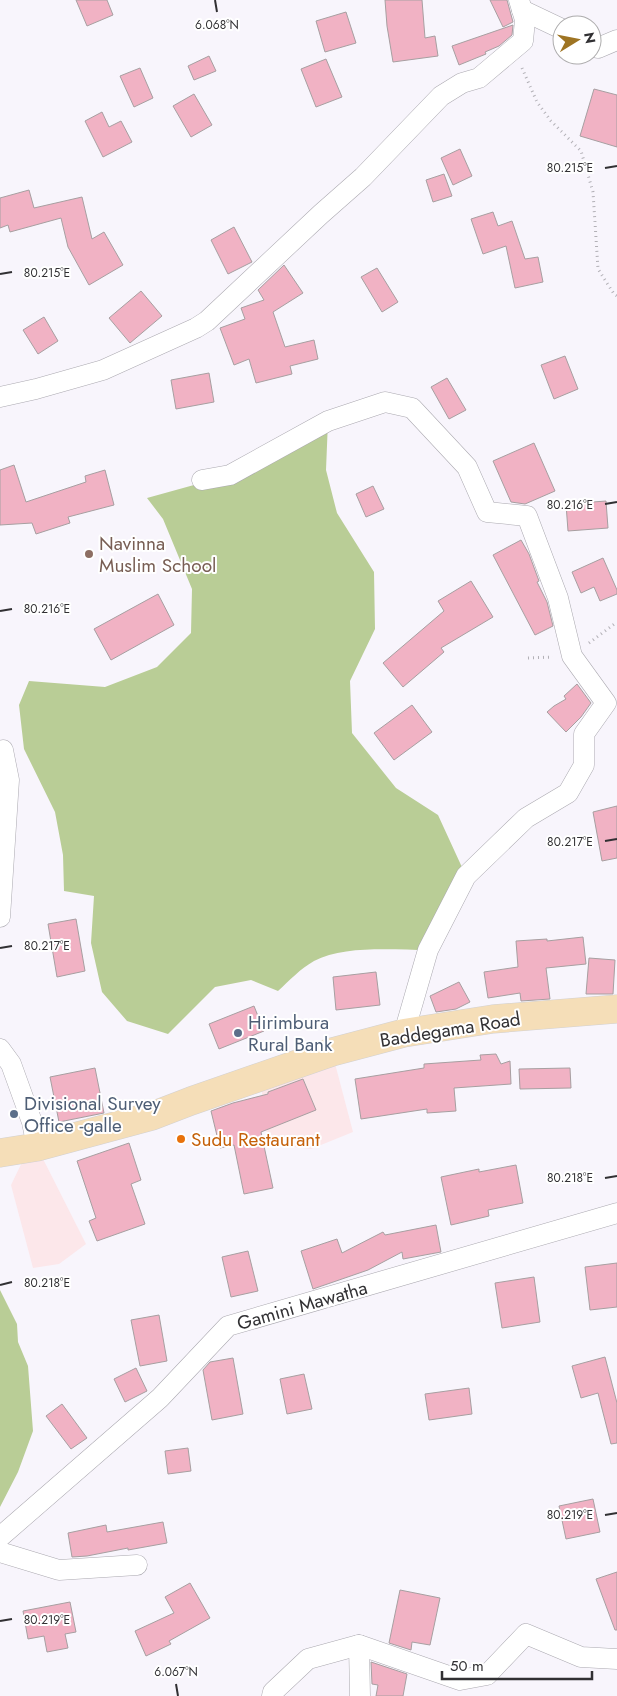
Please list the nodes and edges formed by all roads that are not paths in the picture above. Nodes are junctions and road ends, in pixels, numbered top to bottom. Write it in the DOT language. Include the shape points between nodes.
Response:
graph roads {
  1 [pos="520,5"];
  2 [pos="552,23"];
  3 [pos="617,40"];
  4 [pos="602,46"];
  5 [pos="0,397"];
  6 [pos="202,480"];
  7 [pos="0,750"];
  8 [pos="0,917"];
  9 [pos="617,1009"];
  10 [pos="404,1033"];
  11 [pos="0,1049"];
  12 [pos="37,1147"];
  13 [pos="0,1153"];
  14 [pos="617,1212"];
  15 [pos="0,1536"];
  16 [pos="0,1552"];
  17 [pos="137,1565"];
  18 [pos="359,1645"];
  19 [pos="615,1657"];
  20 [pos="272,1696"];
  21 [pos="360,1696"];
  1 -- 2 [label="street"];
  1 -- 5 [label="street" via="525,20 523,41 479,78 462,83 441,96 363,177 207,321 103,370"];
  3 -- 4 [label="street"];
  6 -- 10 [label="street" via="230,475 328,421 385,402 412,408 467,467 487,512 527,516 558,598 572,656 606,703 584,734 584,765 568,792 526,818 466,876 428,950"];
  7 -- 8 [label="street" via="3,750 9,780"];
  9 -- 10 [label="main road, Baddegama Road" via="493,1019"];
  10 -- 12 [label="main road, Baddegama Road" via="332,1052 152,1116"];
  11 -- 12 [label="street" via="11,1064 32,1122"];
  12 -- 13 [label="main road, Baddegama Road"];
  14 -- 15 [label="street, Gamini Mawatha" via="228,1326 160,1398"];
  16 -- 17 [label="street" via="59,1570"];
  18 -- 19 [label="street" via="460,1680 488,1675 526,1634 581,1657"];
  18 -- 20 [label="street" via="308,1659"];
  18 -- 21 [label="street"];
}
